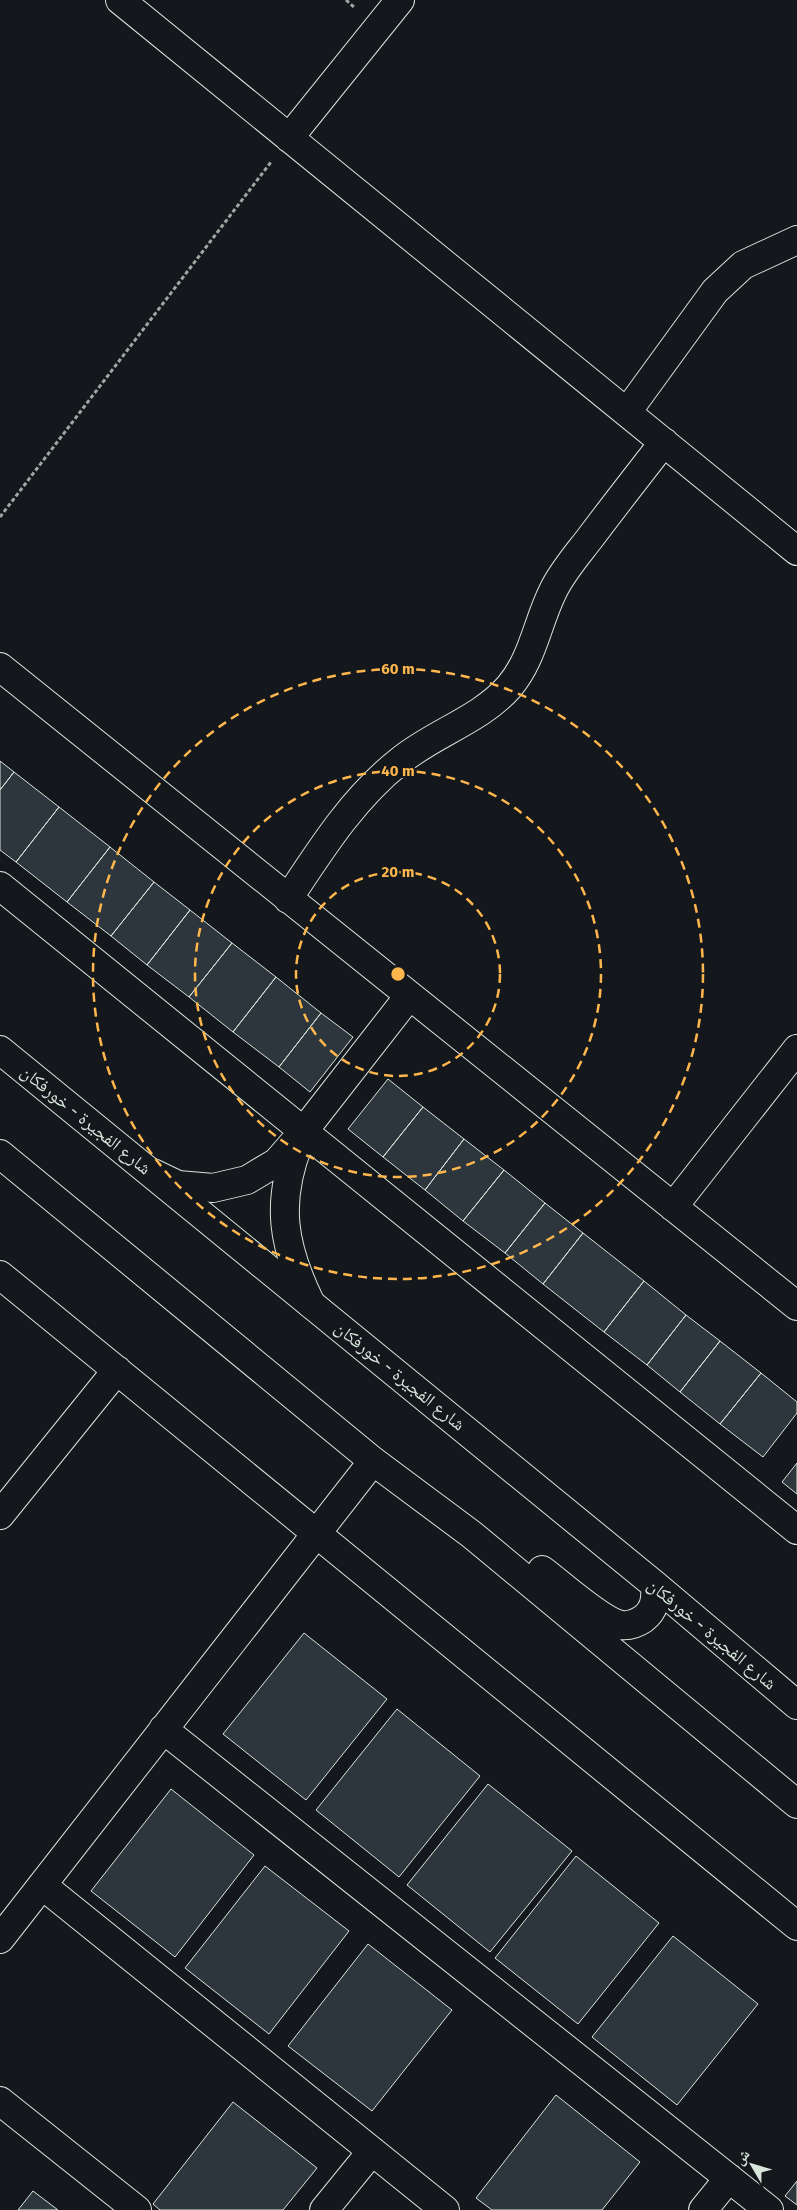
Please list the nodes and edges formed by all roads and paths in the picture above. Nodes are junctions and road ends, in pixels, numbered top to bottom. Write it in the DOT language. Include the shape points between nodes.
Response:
graph roads {
  1 [pos="120,0"];
  2 [pos="400,0"];
  3 [pos="289,138"];
  4 [pos="797,240"];
  5 [pos="626,412"];
  6 [pos="664,442"];
  7 [pos="0,517"];
  8 [pos="797,551"];
  9 [pos="0,668"];
  10 [pos="0,886"];
  11 [pos="288,898"];
  12 [pos="410,996"];
  13 [pos="797,1049"];
  14 [pos="0,1050"];
  15 [pos="303,1132"];
  16 [pos="0,1154"];
  17 [pos="146,1170"];
  18 [pos="673,1207"];
  19 [pos="0,1275"];
  20 [pos="311,1304"];
  21 [pos="797,1306"];
  22 [pos="116,1370"];
  23 [pos="373,1461"];
  24 [pos="0,1515"];
  25 [pos="797,1530"];
  26 [pos="317,1533"];
  27 [pos="471,1534"];
  28 [pos="655,1585"];
  29 [pos="797,1705"];
  30 [pos="164,1729"];
  31 [pos="797,1804"];
  32 [pos="42,1884"];
  33 [pos="797,1926"];
  34 [pos="0,1938"];
  35 [pos="0,2101"];
  36 [pos="372,2151"];
  37 [pos="729,2178"];
  38 [pos="137,2210"];
  39 [pos="324,2210"];
  40 [pos="445,2210"];
  41 [pos="703,2210"];
  42 [pos="768,2210"];
  1 -- 3 [label="main road"];
  2 -- 3 [label="main road"];
  3 -- 5 [label="main road"];
  3 -- 7 [label="path"];
  4 -- 5 [label="main road" via="743,265 715,291"];
  5 -- 6 [label="main road"];
  6 -- 8 [label="main road"];
  6 -- 11 [label="main road" via="553,590 529,656 516,678 495,702 400,760 366,791"];
  9 -- 11 [label="main road"];
  10 -- 15 [label="main road"];
  11 -- 12 [label="main road"];
  12 -- 15 [label="main road"];
  12 -- 18 [label="main road"];
  13 -- 18 [label="main road"];
  14 -- 17 [label="main road, شارع الفجيرة - خورفكان"];
  15 -- 17 [label="main road" via="277,1162 247,1180 212,1188 178,1184"];
  15 -- 20 [label="main road" via="289,1168 284,1203 289,1247 296,1273"];
  15 -- 25 [label="main road"];
  16 -- 23 [label="main road"];
  17 -- 20 [label="main road, شارع الفجيرة - خورفكان"];
  18 -- 21 [label="main road"];
  19 -- 22 [label="main road"];
  20 -- 28 [label="main road, شارع الفجيرة - خورفكان"];
  22 -- 24 [label="main road"];
  22 -- 26 [label="main road"];
  23 -- 26 [label="main road"];
  23 -- 27 [label="main road"];
  26 -- 30 [label="main road"];
  26 -- 33 [label="main road"];
  27 -- 28 [label="main road" via="508,1546 608,1621 623,1626 637,1623 649,1614 656,1600"];
  27 -- 31 [label="main road"];
  28 -- 29 [label="main road, شارع الفجيرة - خورفكان"];
  30 -- 32 [label="main road"];
  30 -- 37 [label="main road"];
  32 -- 34 [label="main road"];
  32 -- 36 [label="main road"];
  35 -- 38 [label="main road"];
  36 -- 39 [label="main road"];
  36 -- 40 [label="main road"];
  37 -- 41 [label="main road"];
  37 -- 42 [label="main road"];
}
